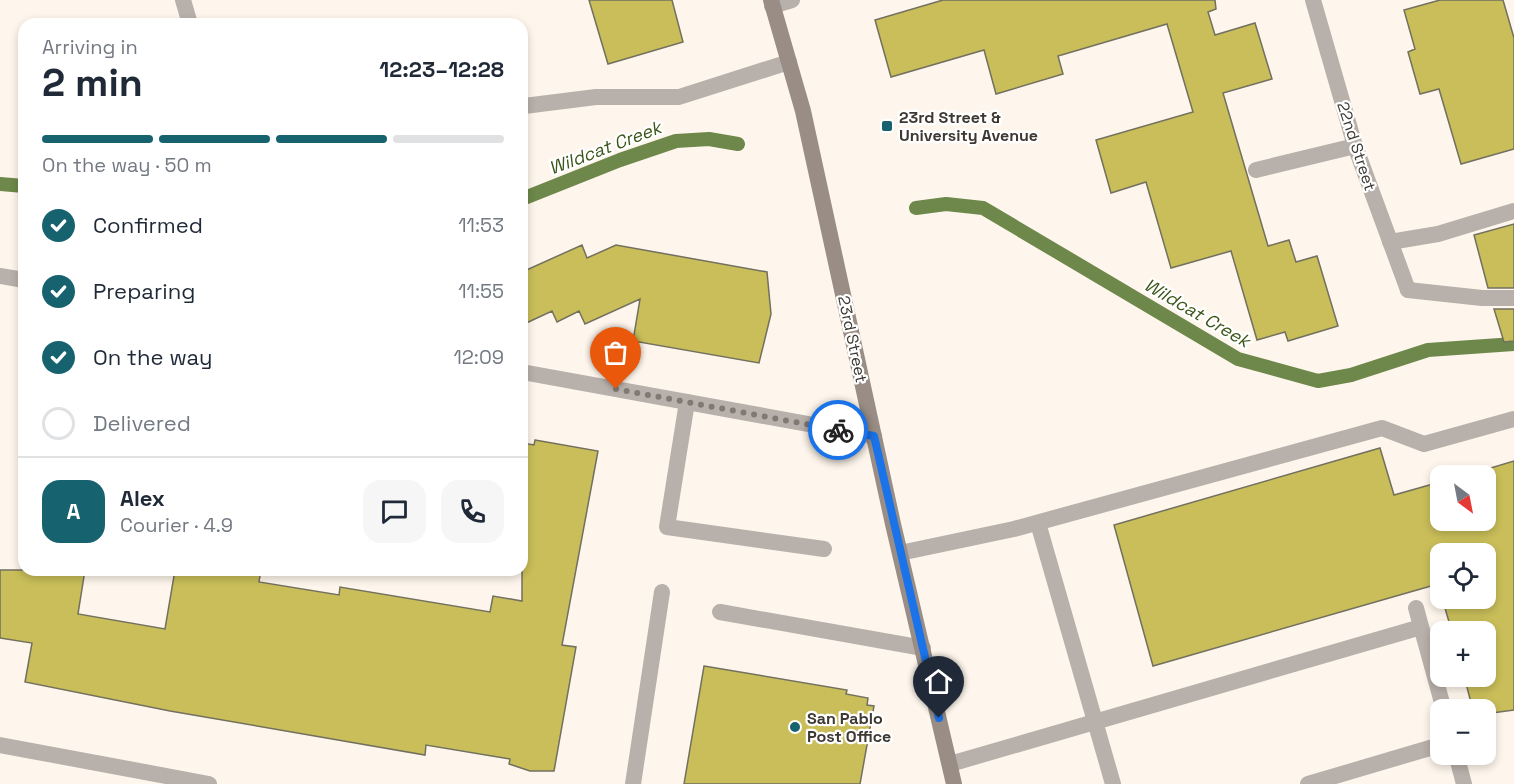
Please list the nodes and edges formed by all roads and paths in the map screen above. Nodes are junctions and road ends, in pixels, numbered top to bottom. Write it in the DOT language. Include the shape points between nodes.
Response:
graph roads {
  1 [pos="183,0"];
  2 [pos="792,0"];
  3 [pos="1313,0"];
  4 [pos="772,3"];
  5 [pos="188,18"];
  6 [pos="789,62"];
  7 [pos="528,106"];
  8 [pos="1355,146"];
  9 [pos="1256,170"];
  10 [pos="1514,211"];
  11 [pos="1390,242"];
  12 [pos="0,276"];
  13 [pos="18,279"];
  14 [pos="1514,298"];
  15 [pos="528,373"];
  16 [pos="687,402"];
  17 [pos="1514,419"];
  18 [pos="874,436"];
  19 [pos="1038,523"];
  20 [pos="824,549"];
  21 [pos="900,553"];
  22 [pos="662,592"];
  23 [pos="1416,608"];
  24 [pos="720,612"];
  25 [pos="1421,627"];
  26 [pos="923,648"];
  27 [pos="1441,699"];
  28 [pos="1094,721"];
  29 [pos="0,745"];
  30 [pos="1430,747"];
  31 [pos="950,764"];
  32 [pos="1459,765"];
  33 [pos="209,784"];
  34 [pos="633,784"];
  35 [pos="954,784"];
  36 [pos="1113,784"];
  37 [pos="1308,784"];
  38 [pos="1464,784"];
  1 -- 5 [label="street"];
  2 -- 4 [label="street"];
  3 -- 8 [label="street, 22nd Street"];
  4 -- 6 [label="main road, 23rd Street"];
  6 -- 7 [label="street" via="679,97 596,97"];
  6 -- 18 [label="main road, 23rd Street"];
  8 -- 9 [label="street"];
  8 -- 11 [label="street, 22nd Street"];
  10 -- 11 [label="street" via="1438,234"];
  11 -- 14 [label="street, 22nd Street" via="1408,290"];
  12 -- 13 [label="street"];
  15 -- 16 [label="street"];
  16 -- 18 [label="street"];
  16 -- 20 [label="street" via="668,527"];
  17 -- 19 [label="street" via="1424,444 1382,428"];
  18 -- 21 [label="main road, 23rd Street"];
  19 -- 21 [label="street"];
  19 -- 28 [label="street"];
  21 -- 26 [label="main road, 23rd Street"];
  22 -- 34 [label="street"];
  23 -- 25 [label="street"];
  24 -- 26 [label="street"];
  25 -- 27 [label="street"];
  25 -- 28 [label="street"];
  26 -- 31 [label="main road, 23rd Street"];
  28 -- 31 [label="street"];
  28 -- 36 [label="street"];
  29 -- 33 [label="street"];
  30 -- 37 [label="street"];
  31 -- 35 [label="main road, 23rd Street"];
  32 -- 38 [label="street"];
}
